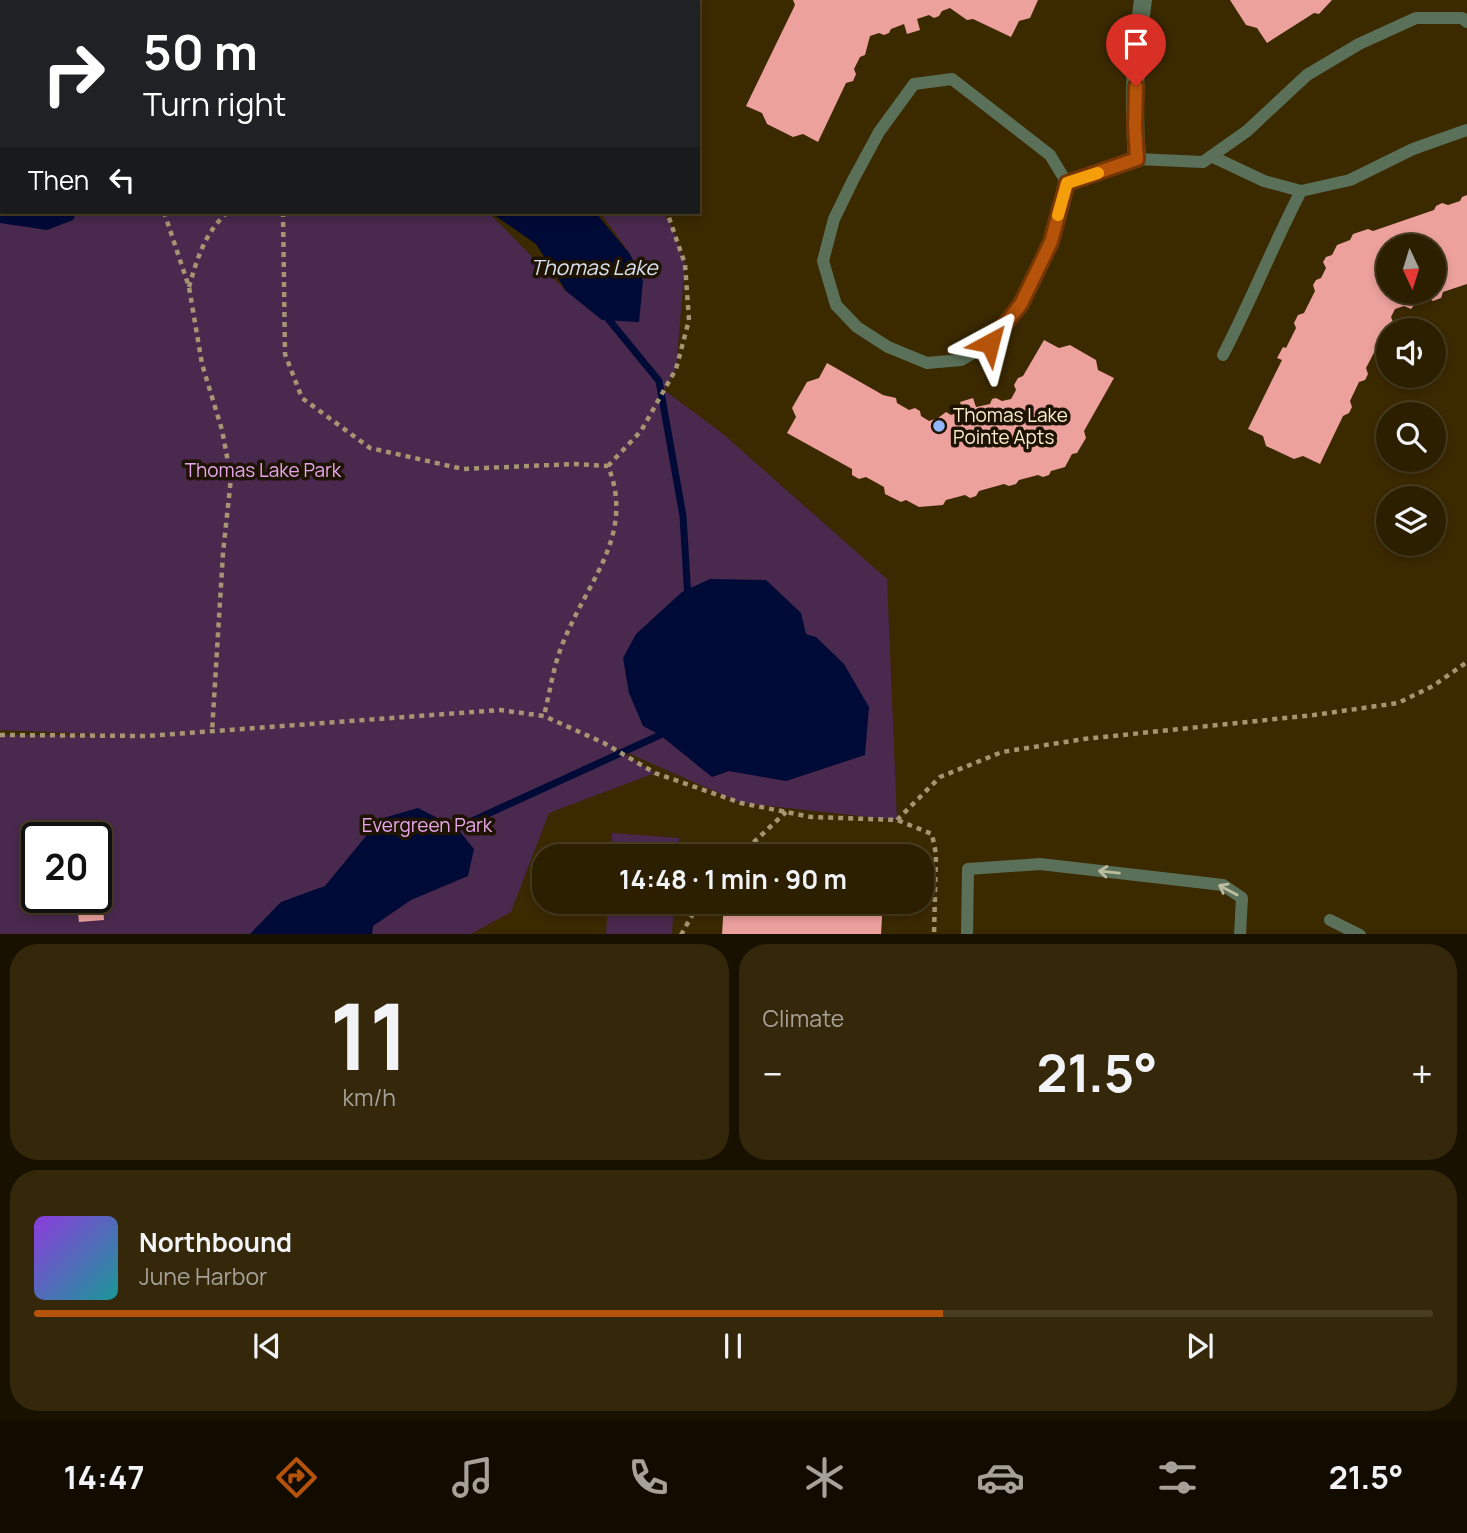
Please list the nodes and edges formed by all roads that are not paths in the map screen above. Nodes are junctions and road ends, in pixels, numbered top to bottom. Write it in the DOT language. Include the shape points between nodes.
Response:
graph roads {
  1 [pos="1143,0"];
  2 [pos="1467,22"];
  3 [pos="1467,130"];
  4 [pos="1211,156"];
  5 [pos="1137,159"];
  6 [pos="1067,183"];
  7 [pos="1301,191"];
  8 [pos="1223,355"];
  9 [pos="1330,920"];
  10 [pos="967,934"];
  11 [pos="1240,934"];
  12 [pos="1360,934"];
  1 -- 5 [label="street" via="1136,78"];
  2 -- 4 [label="lane" via="1462,18 1416,18 1359,44 1307,75 1247,131"];
  3 -- 7 [label="lane" via="1413,149 1350,180"];
  4 -- 5 [label="lane" via="1203,162"];
  4 -- 7 [label="lane" via="1264,181"];
  5 -- 6 [label="lane"];
  6 -- 6 [label="lane" via="1051,242 1021,304 990,343 961,360 927,363 888,348 857,327 836,305 823,261 834,219 879,132 914,84 952,79 1050,155"];
  7 -- 8 [label="lane"];
  9 -- 12 [label="lane"];
  11 -- 10 [label="lane, one-way" via="1242,898 1223,885 1040,864 968,869"];
}
